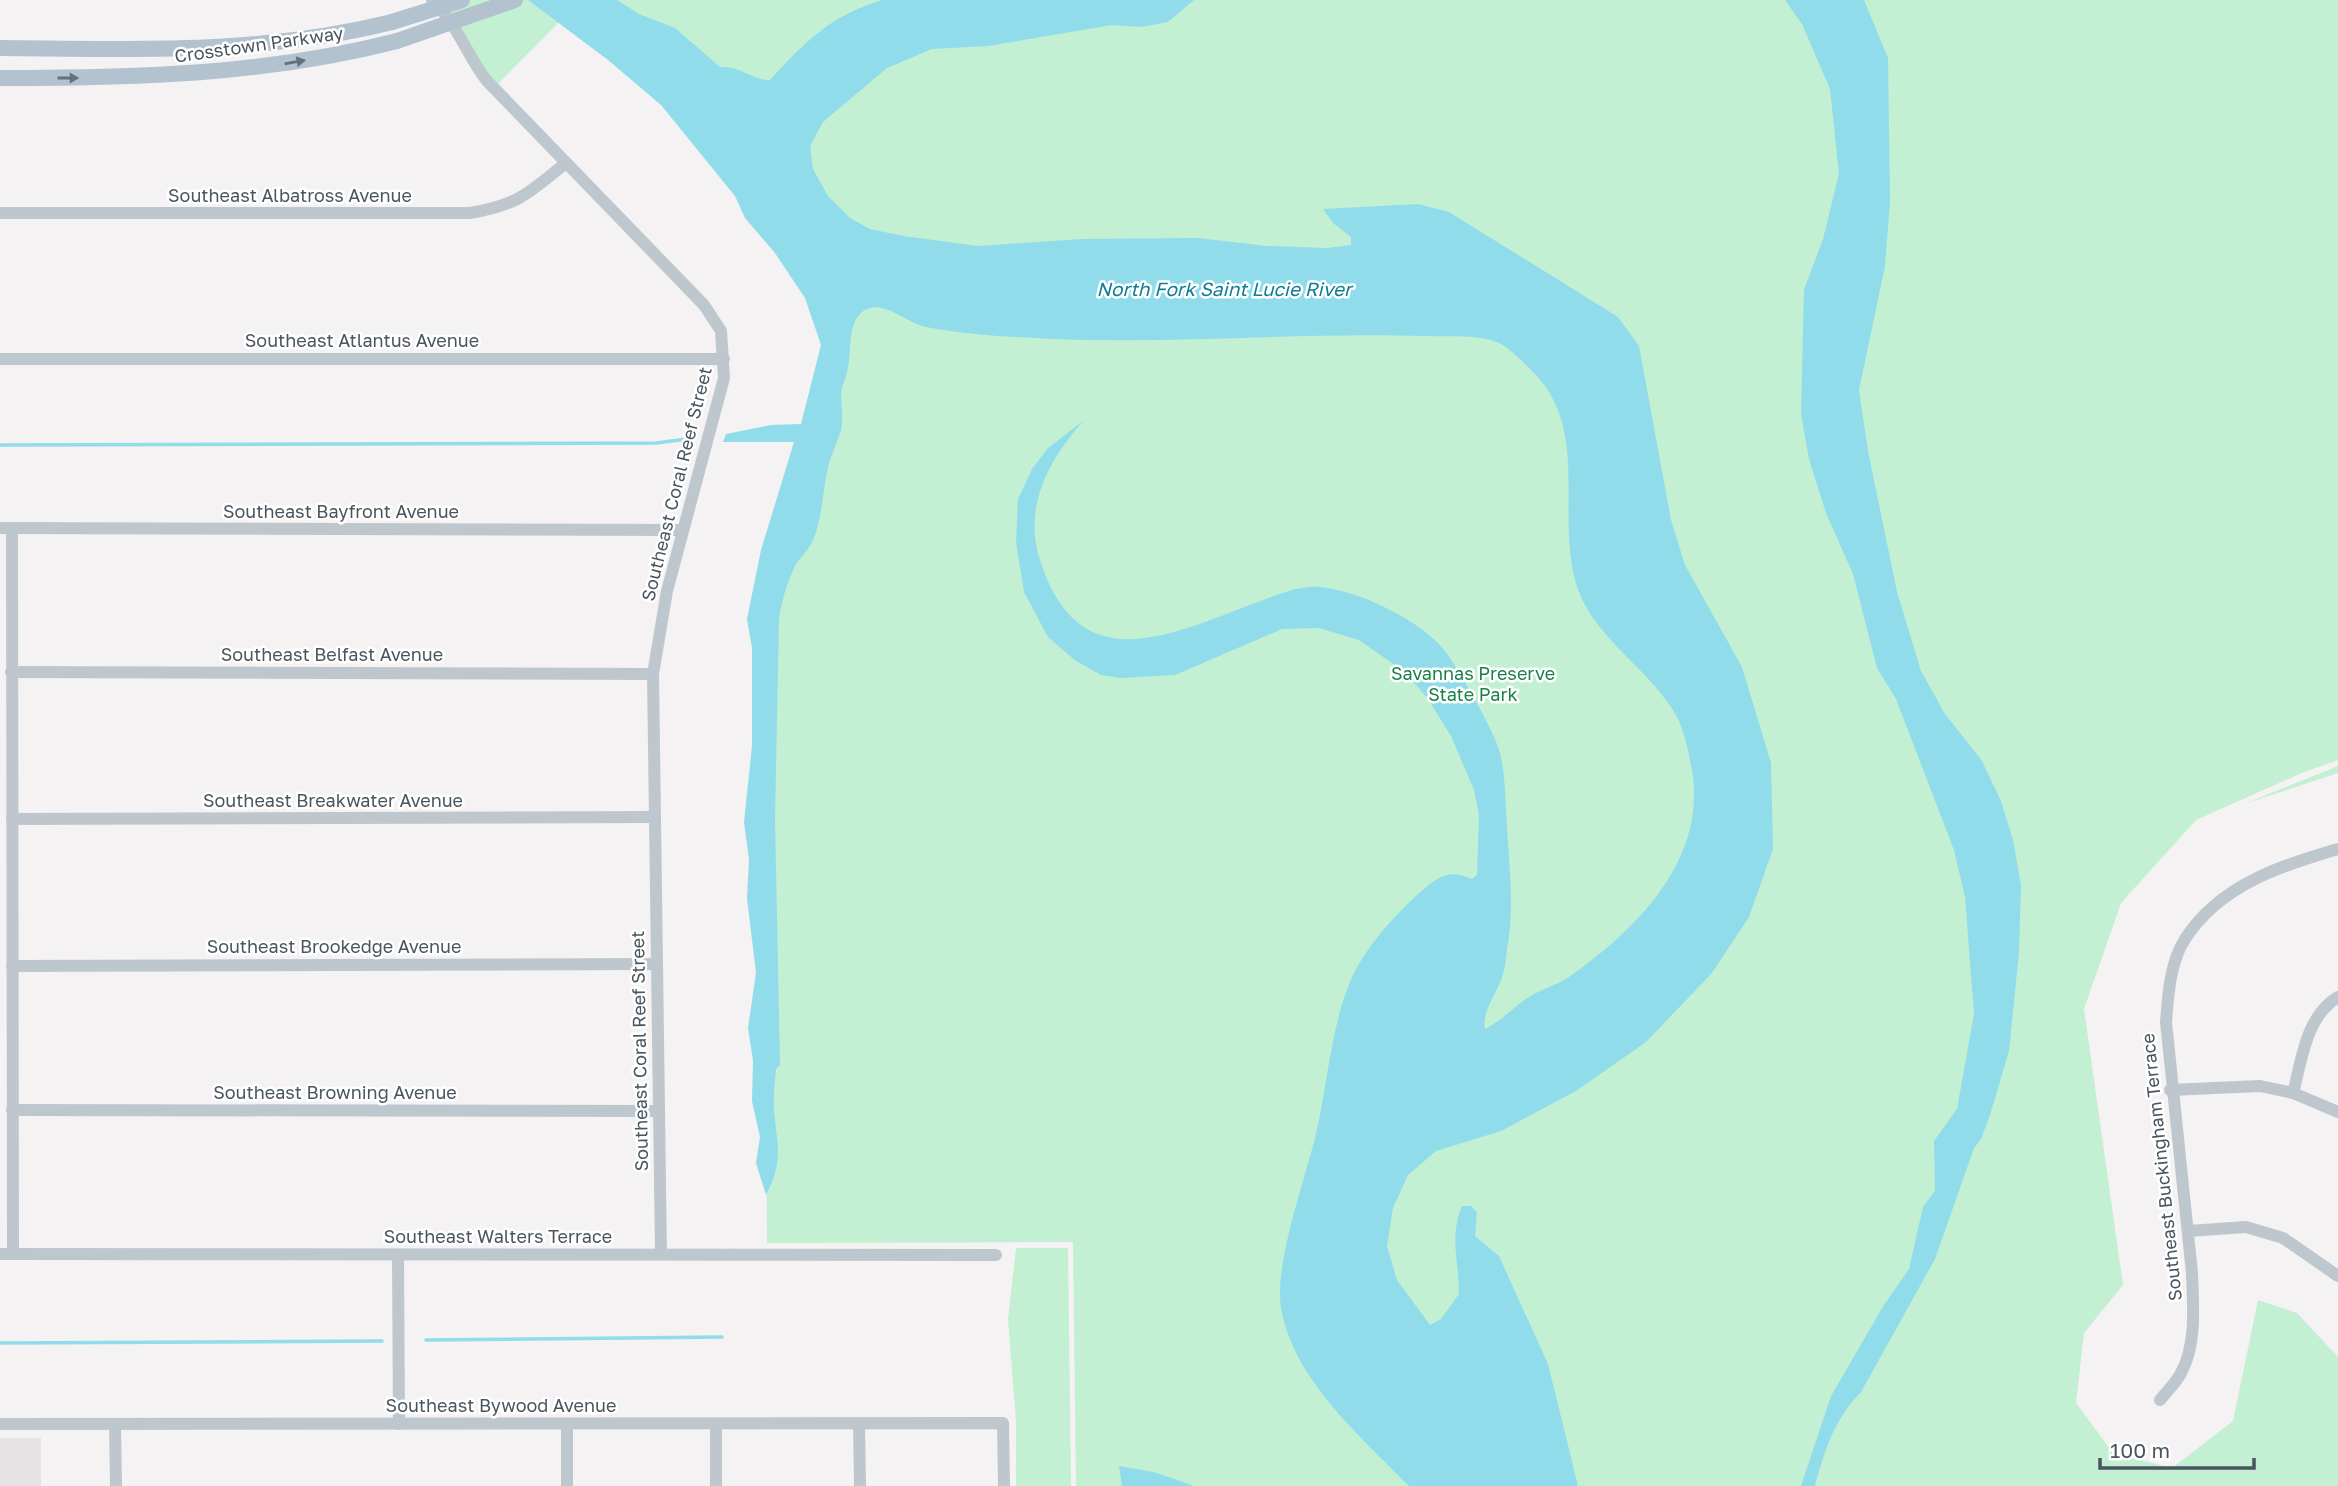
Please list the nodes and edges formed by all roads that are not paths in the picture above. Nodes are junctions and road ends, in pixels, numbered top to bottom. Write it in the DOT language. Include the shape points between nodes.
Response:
graph roads {
  1 [pos="432,0"];
  2 [pos="462,0"];
  3 [pos="515,0"];
  4 [pos="0,48"];
  5 [pos="0,78"];
  6 [pos="566,163"];
  7 [pos="0,213"];
  8 [pos="0,359"];
  9 [pos="724,359"];
  10 [pos="6,528"];
  11 [pos="681,530"];
  12 [pos="11,672"];
  13 [pos="653,674"];
  14 [pos="653,817"];
  15 [pos="12,819"];
  16 [pos="2338,849"];
  17 [pos="656,964"];
  18 [pos="12,966"];
  19 [pos="2338,997"];
  20 [pos="2170,1090"];
  21 [pos="2293,1093"];
  22 [pos="12,1110"];
  23 [pos="659,1111"];
  24 [pos="2338,1112"];
  25 [pos="2188,1231"];
  26 [pos="7,1254"];
  27 [pos="662,1254"];
  28 [pos="398,1255"];
  29 [pos="996,1255"];
  30 [pos="2338,1276"];
  31 [pos="2160,1400"];
  32 [pos="0,1424"];
  33 [pos="116,1424"];
  34 [pos="399,1424"];
  35 [pos="567,1424"];
  36 [pos="859,1424"];
  37 [pos="716,1425"];
  38 [pos="116,1486"];
  39 [pos="567,1486"];
  40 [pos="716,1486"];
  41 [pos="860,1486"];
  42 [pos="1004,1486"];
  1 -- 6 [label="street, Southeast Coral Reef Street" via="452,22 487,81"];
  2 -- 4 [label="main road, Crosstown Parkway, bridge" via="318,39 244,48"];
  5 -- 3 [label="main road, Crosstown Parkway, one-way, bridge" via="133,78 313,59 397,41"];
  6 -- 7 [label="street, Southeast Albatross Avenue" via="519,200 470,213"];
  6 -- 9 [label="street, Southeast Coral Reef Street" via="704,305 721,331"];
  8 -- 9 [label="street, Southeast Atlantus Avenue"];
  9 -- 11 [label="street, Southeast Coral Reef Street" via="724,378"];
  10 -- 11 [label="street, Southeast Bayfront Avenue"];
  10 -- 12 [label="street"];
  11 -- 13 [label="street, Southeast Coral Reef Street"];
  12 -- 13 [label="street, Southeast Belfast Avenue"];
  12 -- 15 [label="street"];
  13 -- 14 [label="street, Southeast Coral Reef Street"];
  14 -- 15 [label="street, Southeast Breakwater Avenue"];
  14 -- 17 [label="street, Southeast Coral Reef Street"];
  15 -- 18 [label="street"];
  16 -- 20 [label="street, Southeast Buckingham Terrace" via="2277,867 2238,887 2183,941 2165,1022"];
  17 -- 18 [label="street, Southeast Brookedge Avenue"];
  17 -- 23 [label="street, Southeast Coral Reef Street"];
  18 -- 22 [label="street"];
  19 -- 21 [label="street" via="2325,1005 2309,1031"];
  20 -- 21 [label="street" via="2260,1086"];
  20 -- 25 [label="street, Southeast Buckingham Terrace"];
  21 -- 24 [label="street"];
  22 -- 23 [label="street, Southeast Browning Avenue"];
  22 -- 26 [label="street"];
  23 -- 27 [label="street, Southeast Coral Reef Street"];
  25 -- 30 [label="street" via="2246,1227 2283,1238"];
  25 -- 31 [label="street, Southeast Buckingham Terrace" via="2193,1311 2189,1348 2181,1373"];
  26 -- 28 [label="street, Southeast Walters Terrace"];
  27 -- 28 [label="street, Southeast Walters Terrace"];
  27 -- 29 [label="street, Southeast Walters Terrace"];
  28 -- 34 [label="street"];
  32 -- 33 [label="street, Southeast Bywood Avenue"];
  33 -- 34 [label="street, Southeast Bywood Avenue"];
  33 -- 38 [label="street"];
  34 -- 35 [label="street, Southeast Bywood Avenue"];
  35 -- 37 [label="street, Southeast Bywood Avenue"];
  35 -- 39 [label="street"];
  36 -- 37 [label="street, Southeast Bywood Avenue"];
  36 -- 41 [label="street"];
  36 -- 42 [label="street, Southeast Bywood Avenue" via="1003,1423"];
  37 -- 40 [label="street"];
}
